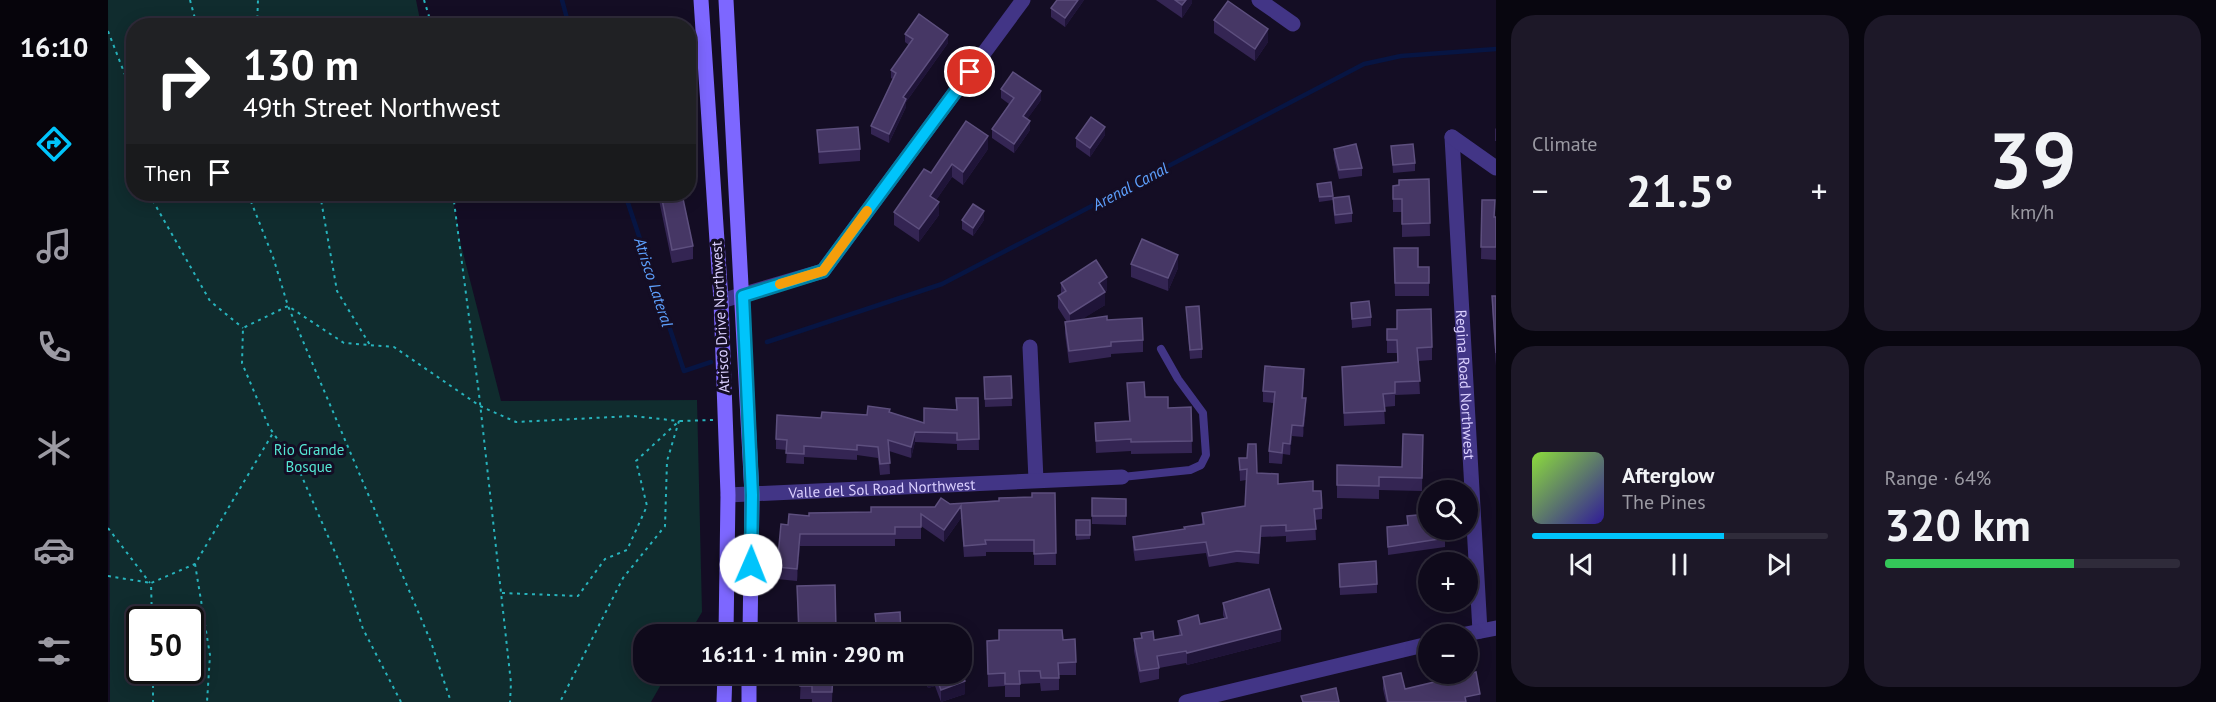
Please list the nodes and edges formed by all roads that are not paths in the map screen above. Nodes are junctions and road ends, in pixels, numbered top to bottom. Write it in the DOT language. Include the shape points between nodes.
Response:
graph roads {
  1 [pos="700,0"];
  2 [pos="726,0"];
  3 [pos="1023,0"];
  4 [pos="1259,0"];
  5 [pos="1293,24"];
  6 [pos="1496,168"];
  7 [pos="743,296"];
  8 [pos="721,301"];
  9 [pos="1030,347"];
  10 [pos="1161,349"];
  11 [pos="1122,477"];
  12 [pos="1036,480"];
  13 [pos="728,495"];
  14 [pos="752,495"];
  15 [pos="726,624"];
  16 [pos="750,624"];
  17 [pos="1473,624"];
  18 [pos="1496,628"];
  19 [pos="1478,632"];
  20 [pos="1418,646"];
  21 [pos="725,684"];
  22 [pos="749,684"];
  23 [pos="724,702"];
  24 [pos="748,702"];
  25 [pos="1186,702"];
  1 -- 8 [label="main road, Atrisco Drive Northwest"];
  2 -- 7 [label="main road, Atrisco Drive Northwest"];
  3 -- 7 [label="street" via="823,271"];
  4 -- 5 [label="street"];
  6 -- 17 [label="street, Regina Road Northwest" via="1452,137"];
  7 -- 8 [label="street"];
  7 -- 14 [label="main road, Atrisco Drive Northwest"];
  8 -- 13 [label="main road, Atrisco Drive Northwest"];
  9 -- 12 [label="street"];
  10 -- 11 [label="lane" via="1203,413 1206,454 1201,465 1190,470"];
  11 -- 12 [label="street, Valle del Sol Road Northwest"];
  12 -- 14 [label="street, Valle del Sol Road Northwest"];
  13 -- 14 [label="street, Valle del Sol Road Northwest"];
  13 -- 15 [label="main road, Atrisco Drive Northwest"];
  14 -- 16 [label="main road, Atrisco Drive Northwest"];
  18 -- 19 [label="street"];
  20 -- 25 [label="street"];
  21 -- 23 [label="main road"];
  22 -- 24 [label="main road"];
}
